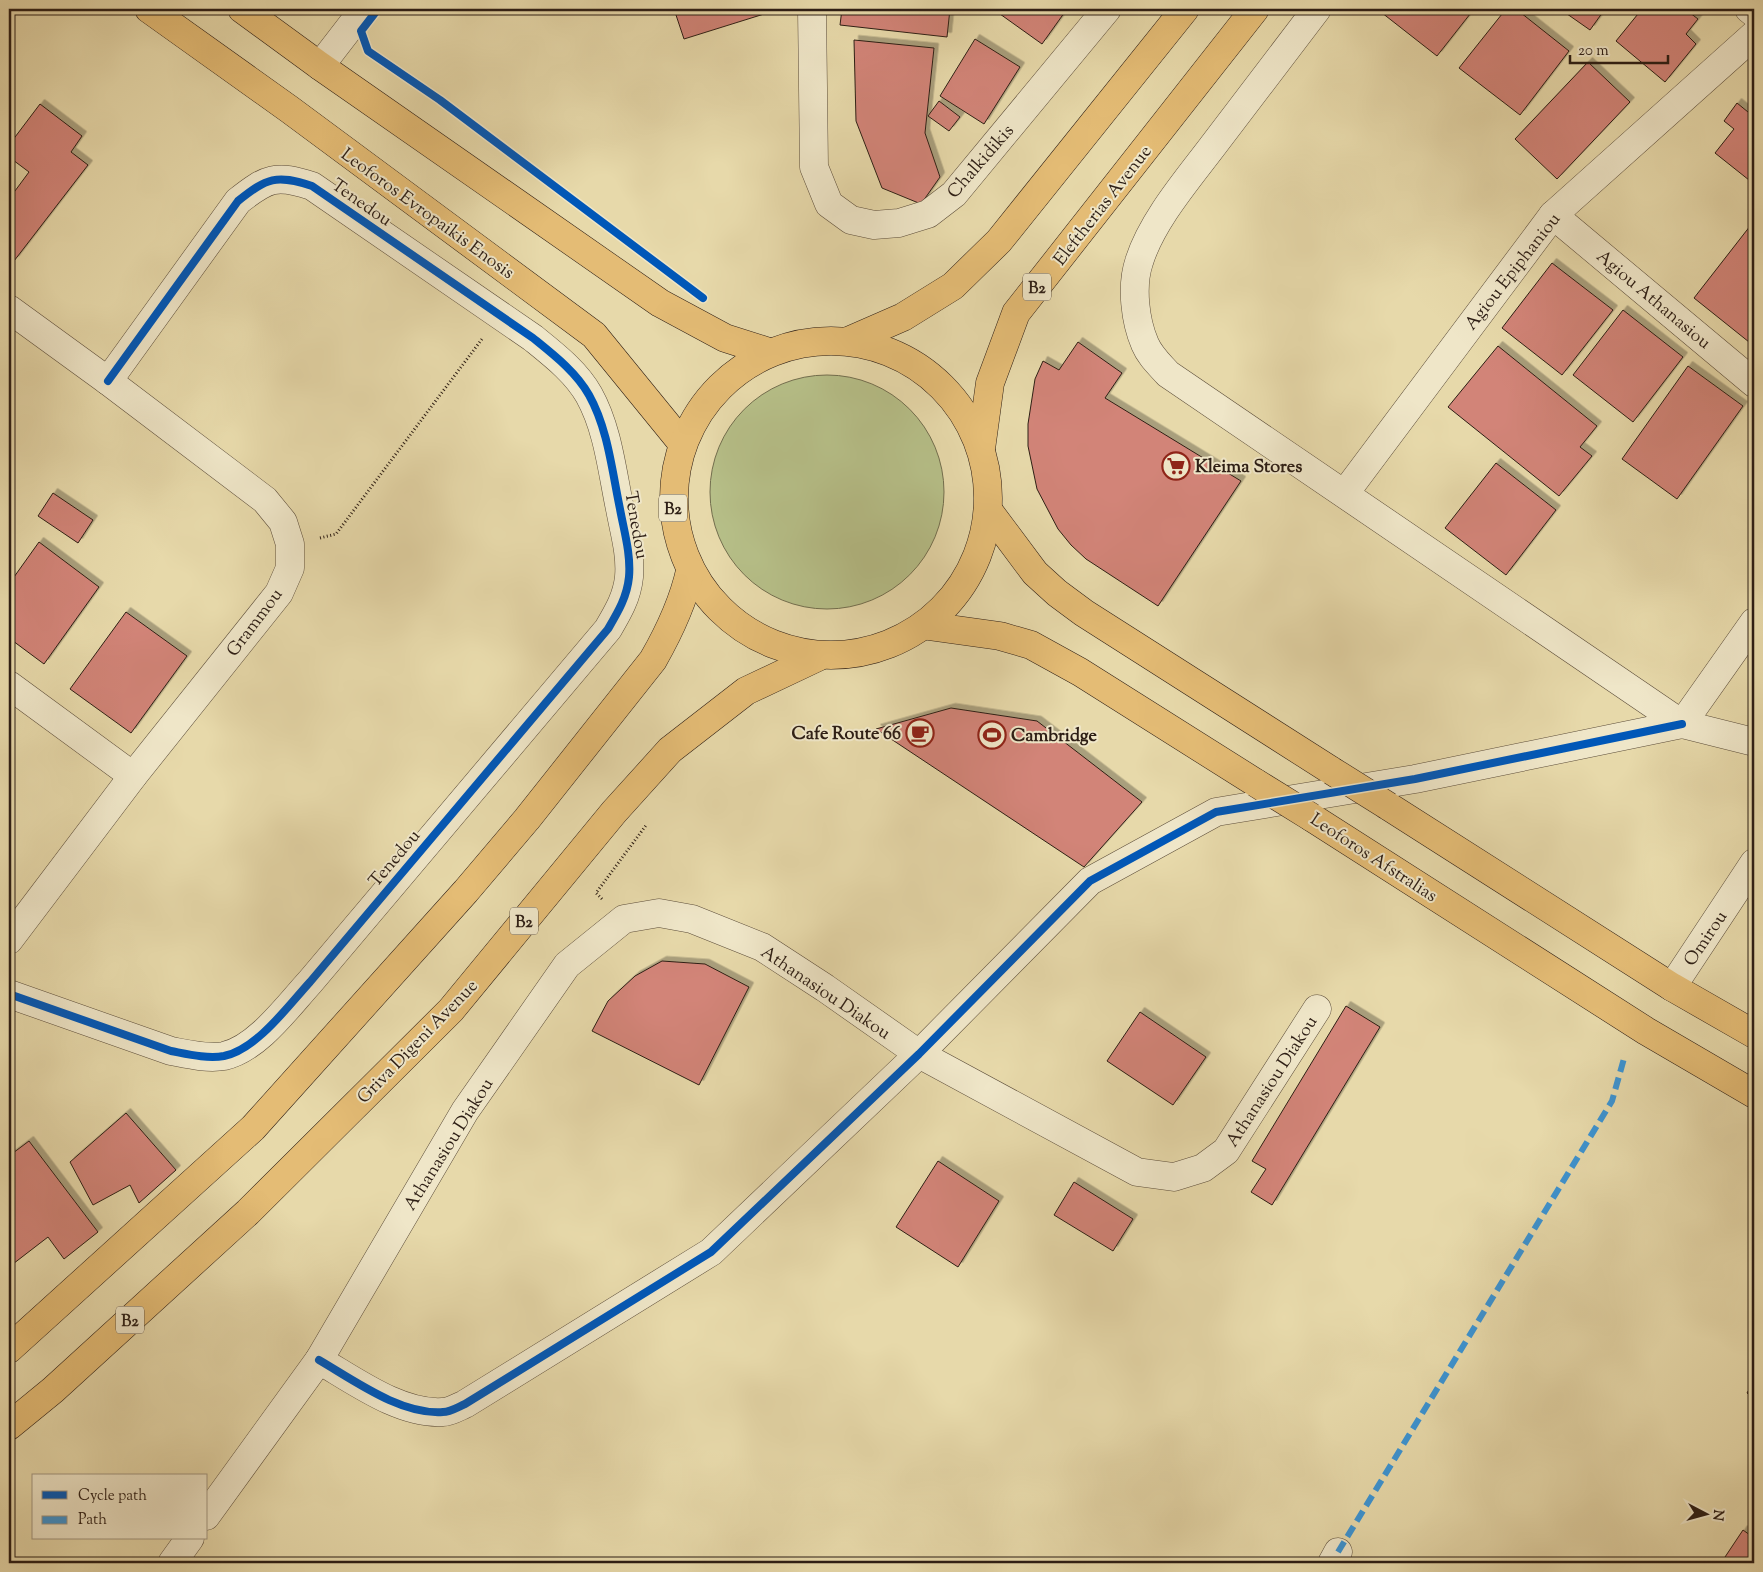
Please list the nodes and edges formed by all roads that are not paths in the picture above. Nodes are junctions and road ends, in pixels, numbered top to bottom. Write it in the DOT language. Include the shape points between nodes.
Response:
graph roads {
  1 [pos="149,9"];
  2 [pos="242,9"];
  3 [pos="364,9"];
  4 [pos="812,9"];
  5 [pos="1107,9"];
  6 [pos="1184,9"];
  7 [pos="1255,9"];
  8 [pos="1317,9"];
  9 [pos="1749,9"];
  10 [pos="1754,13"];
  11 [pos="1754,36"];
  12 [pos="320,66"];
  13 [pos="1553,215"];
  14 [pos="9,309"];
  15 [pos="848,341"];
  16 [pos="769,352"];
  17 [pos="108,381"];
  18 [pos="1754,383"];
  19 [pos="682,443"];
  20 [pos="981,449"];
  21 [pos="1345,493"];
  22 [pos="988,510"];
  23 [pos="690,571"];
  24 [pos="1754,622"];
  25 [pos="928,626"];
  26 [pos="818,657"];
  27 [pos="9,685"];
  28 [pos="1682,724"];
  29 [pos="1754,742"];
  30 [pos="133,776"];
  31 [pos="1754,863"];
  32 [pos="9,940"];
  33 [pos="1672,987"];
  34 [pos="9,994"];
  35 [pos="1317,1009"];
  36 [pos="1754,1034"];
  37 [pos="918,1054"];
  38 [pos="1754,1094"];
  39 [pos="9,1349"];
  40 [pos="320,1360"];
  41 [pos="9,1426"];
  42 [pos="208,1513"];
  43 [pos="189,1540"];
  44 [pos="172,1563"];
  1 -- 19 [label="main road, Leoforos Evropaikis Enosis" via="594,335"];
  2 -- 12 [label="main road"];
  3 -- 12 [label="street"];
  4 -- 5 [label="street, Chalkidikis" via="814,167 829,204 851,220 874,225 899,223 928,214 954,194"];
  6 -- 15 [label="main road, B2" via="999,241 953,286 903,317"];
  7 -- 20 [label="main road, Eleftherias Avenue / B2" via="1016,313 990,383"];
  8 -- 21 [label="street" via="1160,220 1138,263 1136,304 1145,343 1168,374"];
  9 -- 10 [label="street"];
  11 -- 13 [label="street, Agiou Epiphaniou"];
  12 -- 16 [label="main road" via="660,303 725,338"];
  13 -- 18 [label="street, Agiou Athanasiou"];
  13 -- 21 [label="street, Agiou Epiphaniou"];
  14 -- 17 [label="street, Grammou"];
  15 -- 16 [label="main road, B2" via="808,341"];
  15 -- 20 [label="main road, B2" via="906,358 952,397"];
  16 -- 19 [label="main road, B2" via="732,374 702,405"];
  17 -- 30 [label="street, Grammou" via="265,500 283,522 290,544 290,568 279,593"];
  17 -- 34 [label="street, Tenedou" via="238,201 270,180 292,179 312,186 533,338 575,376 589,395 608,448 629,560 626,595 608,629 310,982 246,1047 224,1056 171,1051"];
  19 -- 23 [label="main road, B2" via="673,508"];
  20 -- 22 [label="main road, B2"];
  21 -- 28 [label="street"];
  22 -- 25 [label="main road, B2" via="979,554 957,593"];
  22 -- 33 [label="main road, bridge" via="1035,573 1092,618"];
  23 -- 26 [label="main road, B2" via="722,614 766,644"];
  23 -- 39 [label="main road, B2" via="686,591 668,635 653,660 466,891 253,1128"];
  24 -- 28 [label="street"];
  25 -- 26 [label="main road, B2" via="875,651"];
  25 -- 38 [label="main road, Leoforos Afstralias, bridge" via="1000,636 1031,645 1080,672 1646,1031"];
  26 -- 41 [label="main road, Griva Digeni Avenue / B2" via="746,691 670,750 614,812 451,1010 248,1212 53,1390"];
  27 -- 30 [label="street"];
  28 -- 29 [label="street"];
  28 -- 37 [label="street" via="1415,779 1216,812 1090,881"];
  30 -- 32 [label="street, Grammou"];
  31 -- 33 [label="street, Omirou"];
  33 -- 36 [label="main road"];
  35 -- 37 [label="street, Athanasiou Diakou" via="1226,1151 1203,1168 1174,1177 1137,1172"];
  37 -- 40 [label="street" via="711,1252 465,1404 445,1412 422,1412 395,1403"];
  37 -- 40 [label="street, Athanasiou Diakou" via="762,947 692,919 659,913 624,919 567,965 465,1111"];
  40 -- 42 [label="street, Athanasiou Diakou"];
  43 -- 44 [label="street"];
}
